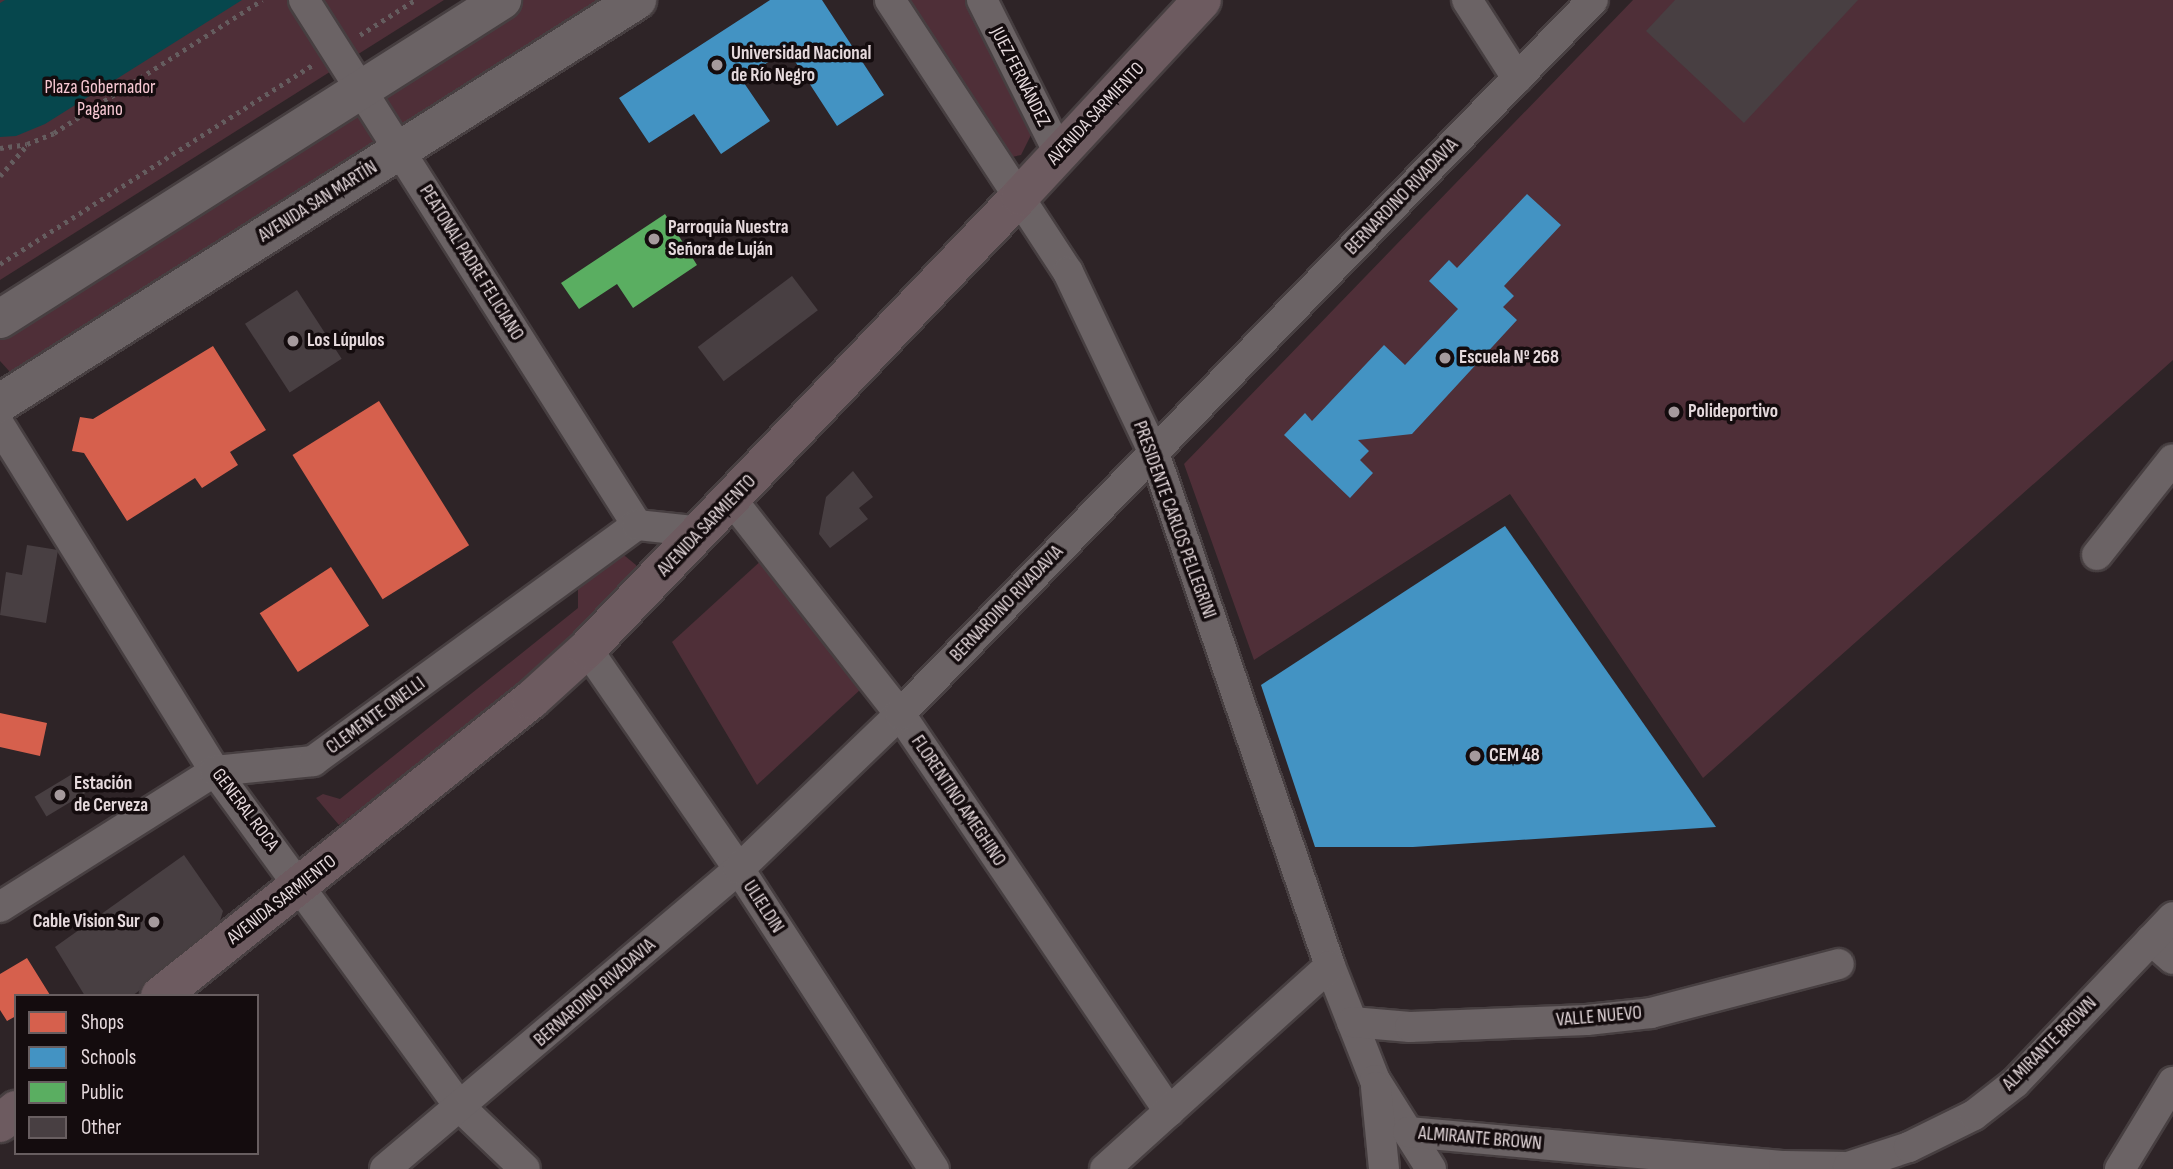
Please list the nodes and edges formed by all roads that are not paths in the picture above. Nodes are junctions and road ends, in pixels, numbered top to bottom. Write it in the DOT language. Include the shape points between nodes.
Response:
graph roads {
  1 [pos="304,0"];
  2 [pos="502,0"];
  3 [pos="637,0"];
  4 [pos="890,0"];
  5 [pos="982,0"];
  6 [pos="1202,0"];
  7 [pos="1467,0"];
  8 [pos="1593,0"];
  9 [pos="1517,78"];
  10 [pos="361,90"];
  11 [pos="400,150"];
  12 [pos="1059,153"];
  13 [pos="1020,196"];
  14 [pos="0,319"];
  15 [pos="0,403"];
  16 [pos="0,426"];
  17 [pos="1154,453"];
  18 [pos="2173,459"];
  19 [pos="732,500"];
  20 [pos="637,525"];
  21 [pos="702,532"];
  22 [pos="2097,555"];
  23 [pos="587,649"];
  24 [pos="900,715"];
  25 [pos="215,771"];
  26 [pos="739,869"];
  27 [pos="301,885"];
  28 [pos="0,907"];
  29 [pos="2173,916"];
  30 [pos="2151,940"];
  31 [pos="2173,959"];
  32 [pos="1839,964"];
  33 [pos="1330,966"];
  34 [pos="163,994"];
  35 [pos="1352,1022"];
  36 [pos="1375,1080"];
  37 [pos="2173,1082"];
  38 [pos="461,1108"];
  39 [pos="14,1112"];
  40 [pos="1169,1112"];
  41 [pos="0,1123"];
  42 [pos="1408,1132"];
  43 [pos="385,1169"];
  44 [pos="525,1169"];
  45 [pos="934,1169"];
  46 [pos="1105,1169"];
  47 [pos="1384,1169"];
  48 [pos="1431,1169"];
  49 [pos="2120,1169"];
  1 -- 10 [label="street, PEATONAL PADRE FELICIANO"];
  2 -- 10 [label="main road"];
  3 -- 11 [label="main road, AVENIDA SAN MARTÍN"];
  4 -- 13 [label="street, PRESIDENTE CARLOS PELLEGRINI"];
  5 -- 12 [label="street, JUEZ FERNÁNDEZ"];
  6 -- 12 [label="highway, AVENIDA SARMIENTO"];
  7 -- 9 [label="street"];
  8 -- 9 [label="street, BERNARDINO RIVADAVIA"];
  9 -- 17 [label="street, BERNARDINO RIVADAVIA"];
  10 -- 11 [label="street, PEATONAL PADRE FELICIANO"];
  10 -- 14 [label="main road"];
  11 -- 15 [label="main road, AVENIDA SAN MARTÍN"];
  11 -- 20 [label="street, PEATONAL PADRE FELICIANO"];
  12 -- 13 [label="highway, AVENIDA SARMIENTO"];
  13 -- 17 [label="street, PRESIDENTE CARLOS PELLEGRINI" via="1068,272"];
  13 -- 19 [label="highway, AVENIDA SARMIENTO"];
  16 -- 25 [label="street, GENERAL ROCA"];
  17 -- 24 [label="street, BERNARDINO RIVADAVIA"];
  17 -- 33 [label="street, PRESIDENTE CARLOS PELLEGRINI"];
  18 -- 22 [label="street"];
  19 -- 21 [label="highway, AVENIDA SARMIENTO"];
  19 -- 24 [label="street, FLORENTINO AMEGHINO"];
  20 -- 21 [label="street"];
  20 -- 25 [label="street, CLEMENTE ONELLI" via="313,761"];
  21 -- 23 [label="highway, AVENIDA SARMIENTO"];
  23 -- 26 [label="street, ULIELDIN"];
  23 -- 27 [label="highway, AVENIDA SARMIENTO" via="531,700"];
  24 -- 26 [label="street, BERNARDINO RIVADAVIA"];
  24 -- 40 [label="street, FLORENTINO AMEGHINO"];
  25 -- 27 [label="street, GENERAL ROCA"];
  25 -- 28 [label="street, CLEMENTE ONELLI"];
  26 -- 38 [label="street, BERNARDINO RIVADAVIA"];
  26 -- 45 [label="street, ULIELDIN"];
  27 -- 34 [label="highway, AVENIDA SARMIENTO"];
  27 -- 38 [label="street, GENERAL ROCA"];
  29 -- 30 [label="street, ALMIRANTE BROWN"];
  30 -- 31 [label="street"];
  30 -- 42 [label="street, ALMIRANTE BROWN" via="2015,1083 1984,1107 1909,1147 1848,1167 1784,1166"];
  32 -- 35 [label="street, VALLE NUEVO" via="1651,1013 1410,1027"];
  33 -- 35 [label="street, PRESIDENTE CARLOS PELLEGRINI"];
  33 -- 40 [label="street"];
  35 -- 36 [label="street, PRESIDENTE CARLOS PELLEGRINI"];
  36 -- 42 [label="street, PRESIDENTE CARLOS PELLEGRINI"];
  36 -- 47 [label="street, PRESIDENTE CARLOS PELLEGRINI"];
  37 -- 49 [label="street"];
  38 -- 43 [label="street, BERNARDINO RIVADAVIA"];
  38 -- 44 [label="street, GENERAL ROCA"];
  39 -- 41 [label="highway"];
  40 -- 46 [label="street"];
  42 -- 48 [label="street, PRESIDENTE CARLOS PELLEGRINI"];
}
